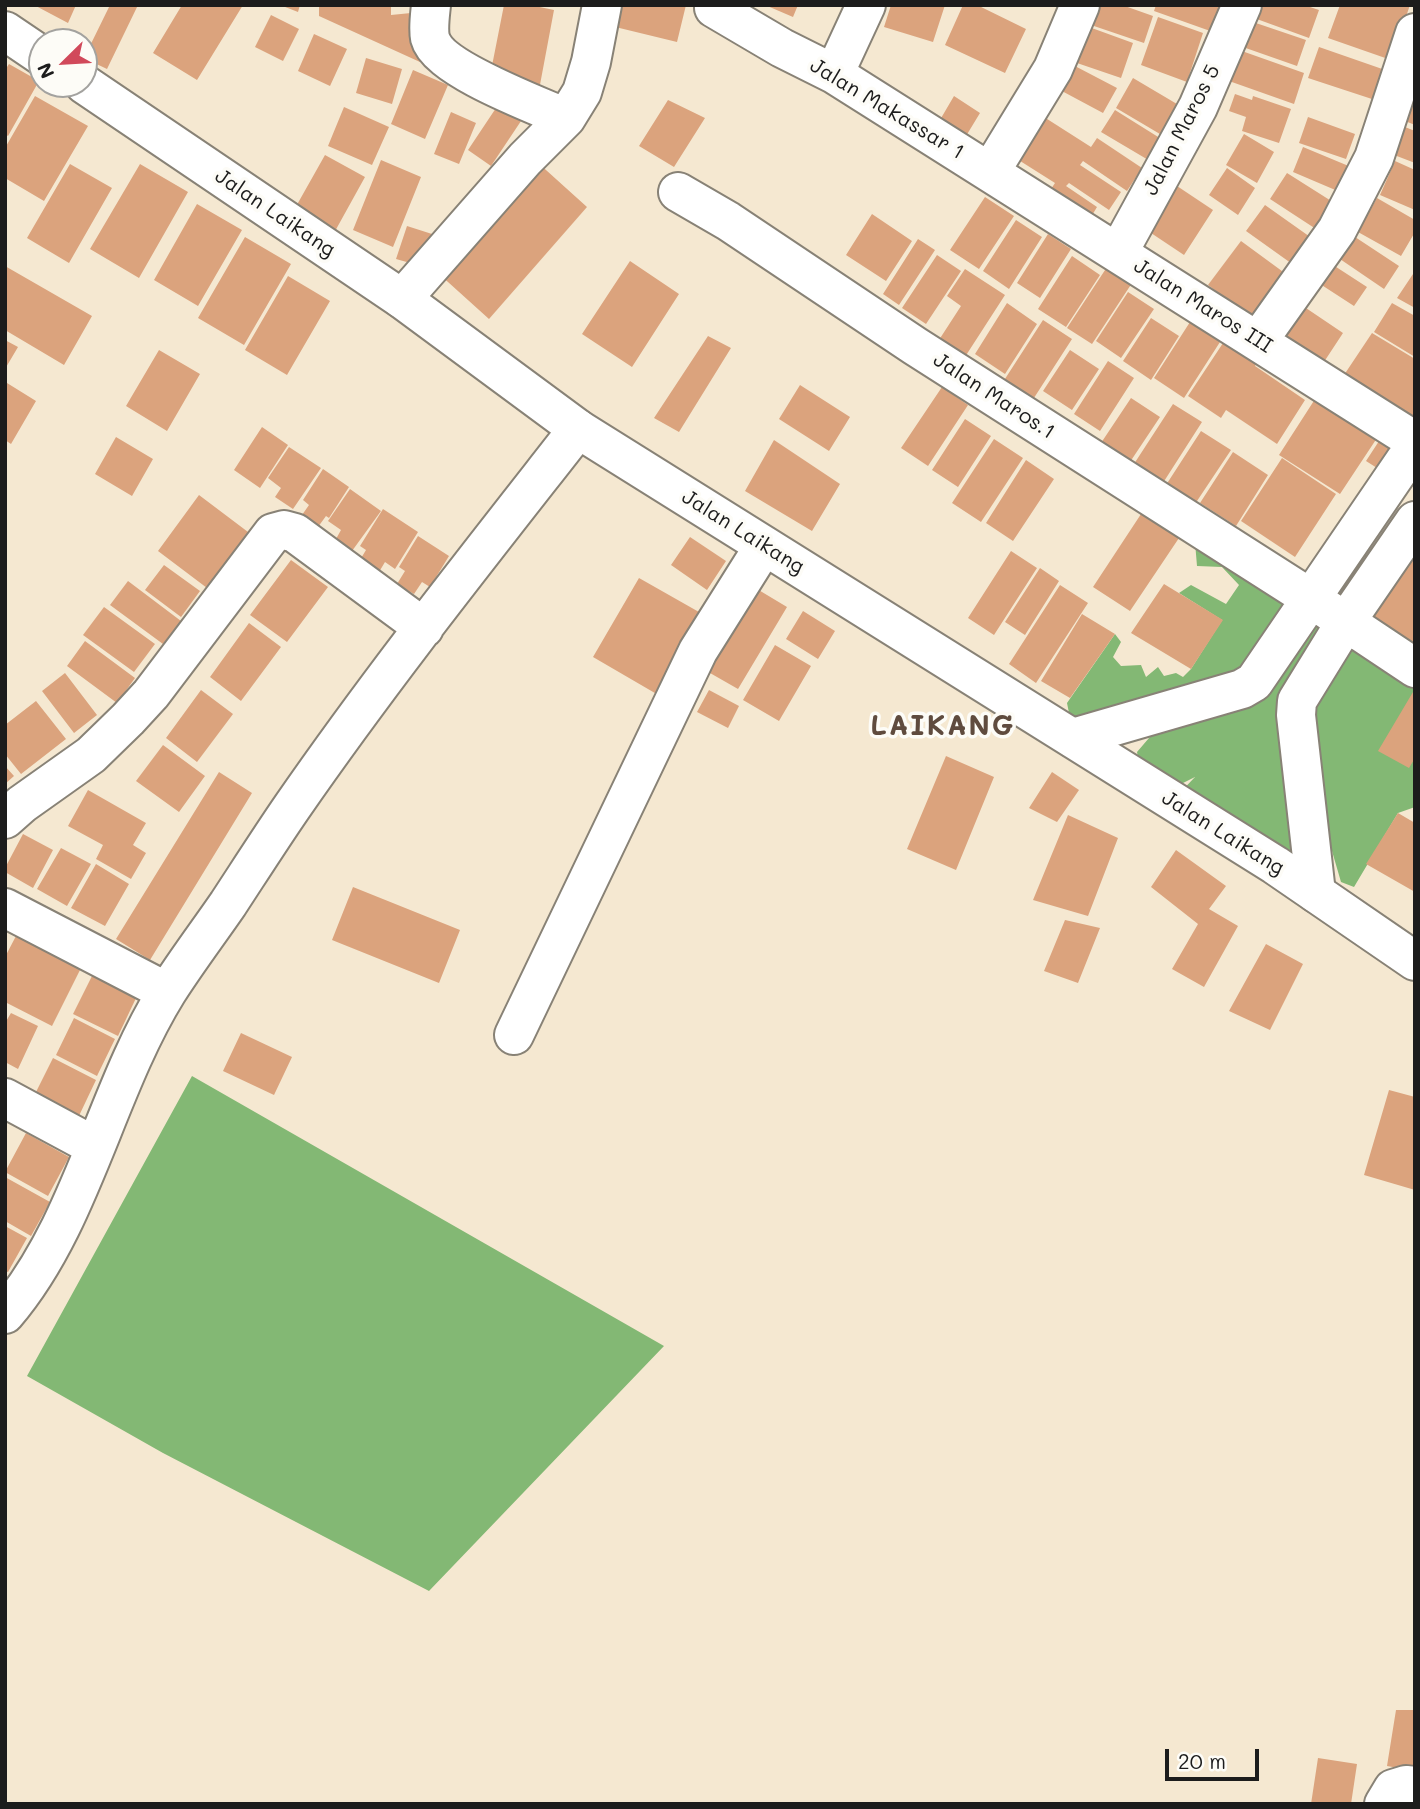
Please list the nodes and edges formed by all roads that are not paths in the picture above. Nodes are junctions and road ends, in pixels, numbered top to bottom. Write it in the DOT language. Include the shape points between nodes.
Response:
graph roads {
  1 [pos="430,5"];
  2 [pos="602,5"];
  3 [pos="866,5"];
  4 [pos="1080,5"];
  5 [pos="1242,5"];
  6 [pos="714,8"];
  7 [pos="5,32"];
  8 [pos="1415,33"];
  9 [pos="28,47"];
  10 [pos="834,74"];
  11 [pos="98,93"];
  12 [pos="566,118"];
  13 [pos="990,172"];
  14 [pos="678,192"];
  15 [pos="1118,253"];
  16 [pos="402,299"];
  17 [pos="1258,341"];
  18 [pos="578,429"];
  19 [pos="1415,444"];
  20 [pos="1415,521"];
  21 [pos="764,546"];
  22 [pos="1310,598"];
  23 [pos="1345,624"];
  24 [pos="424,628"];
  25 [pos="1415,668"];
  26 [pos="1073,738"];
  27 [pos="5,819"];
  28 [pos="1316,893"];
  29 [pos="5,908"];
  30 [pos="1415,961"];
  31 [pos="167,992"];
  32 [pos="514,1035"];
  33 [pos="5,1098"];
  34 [pos="94,1146"];
  35 [pos="9,1303"];
  36 [pos="1415,1786"];
  37 [pos="1384,1804"];
  1 -- 12 [label="street" via="430,40 464,72"];
  2 -- 12 [label="street" via="582,92"];
  3 -- 10 [label="street"];
  4 -- 13 [label="street" via="1053,69"];
  5 -- 15 [label="street, Jalan Maros 5" via="1198,107"];
  6 -- 10 [label="street, Jalan Makassar 1"];
  7 -- 9 [label="street"];
  8 -- 17 [label="street" via="1374,158 1337,230"];
  10 -- 13 [label="street, Jalan Makassar 1"];
  11 -- 16 [label="street, Jalan Laikang"];
  12 -- 16 [label="street"];
  13 -- 15 [label="street, Jalan Maros III"];
  14 -- 22 [label="street, Jalan Maros.1"];
  15 -- 17 [label="street, Jalan Maros III"];
  16 -- 18 [label="street, Jalan Laikang"];
  17 -- 19 [label="street, Jalan Maros III"];
  18 -- 21 [label="street, Jalan Laikang"];
  18 -- 24 [label="street"];
  19 -- 22 [label="street"];
  20 -- 23 [label="street"];
  21 -- 26 [label="street, Jalan Laikang"];
  21 -- 32 [label="street" via="698,651"];
  22 -- 23 [label="street, Jalan Maros.1"];
  22 -- 26 [label="street" via="1254,682"];
  23 -- 25 [label="street"];
  23 -- 28 [label="street" via="1297,701"];
  24 -- 27 [label="street" via="295,533 273,533 128,719 91,755"];
  24 -- 31 [label="street" via="293,806"];
  26 -- 28 [label="street, Jalan Laikang"];
  28 -- 30 [label="street, Jalan Laikang"];
  29 -- 31 [label="street"];
  31 -- 34 [label="street"];
  33 -- 34 [label="street"];
  34 -- 35 [label="street" via="50,1245"];
  36 -- 37 [label="street" via="1393,1789"];
}
